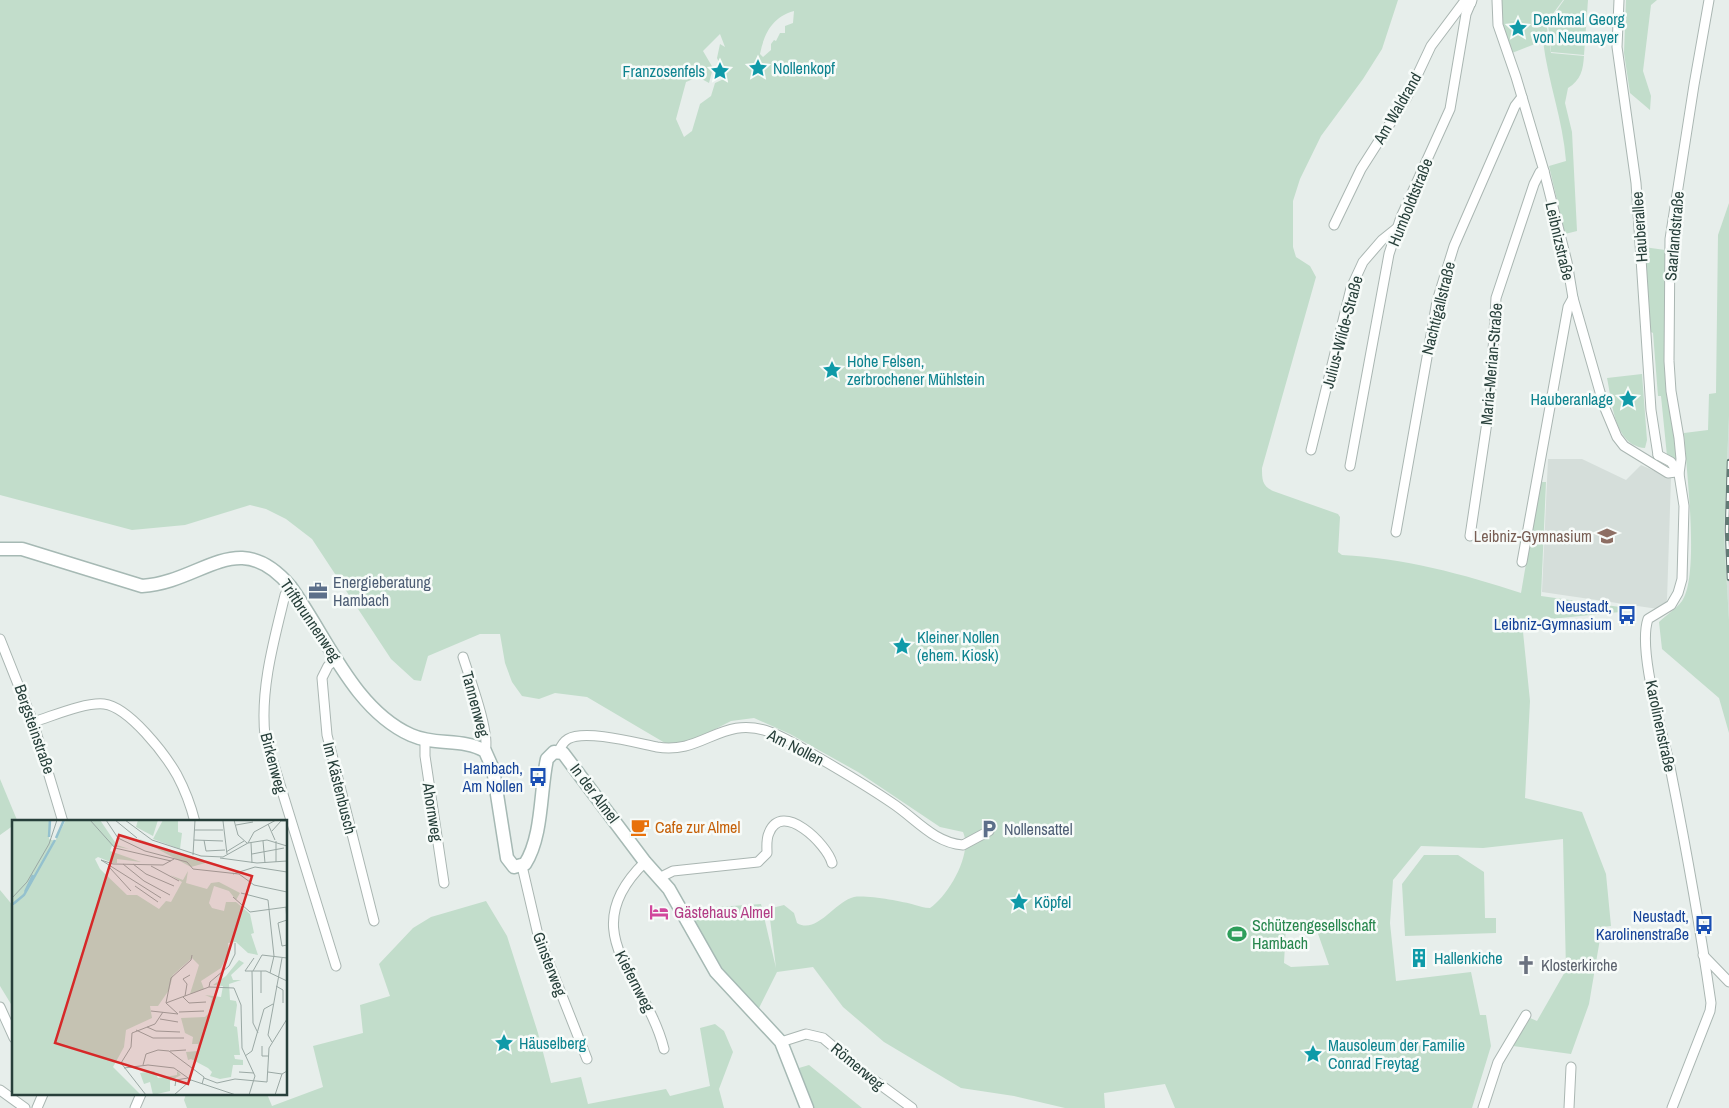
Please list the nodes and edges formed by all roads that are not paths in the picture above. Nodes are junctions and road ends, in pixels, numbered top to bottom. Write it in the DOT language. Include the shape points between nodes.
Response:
graph roads {
  1 [pos="1497,0"];
  2 [pos="1619,0"];
  3 [pos="1710,0"];
  4 [pos="1471,1"];
  5 [pos="1522,97"];
  6 [pos="1544,171"];
  7 [pos="1334,225"];
  8 [pos="1397,228"];
  9 [pos="1573,298"];
  10 [pos="1311,450"];
  11 [pos="1658,455"];
  12 [pos="1654,464"];
  13 [pos="1350,466"];
  14 [pos="1677,473"];
  15 [pos="1396,532"];
  16 [pos="1470,536"];
  17 [pos="0,548"];
  18 [pos="1522,562"];
  19 [pos="290,586"];
  20 [pos="0,639"];
  21 [pos="463,657"];
  22 [pos="337,658"];
  23 [pos="34,722"];
  24 [pos="426,741"];
  25 [pos="485,750"];
  26 [pos="559,751"];
  27 [pos="62,820"];
  28 [pos="194,820"];
  29 [pos="989,831"];
  30 [pos="645,862"];
  31 [pos="832,863"];
  32 [pos="522,866"];
  33 [pos="659,878"];
  34 [pos="444,883"];
  35 [pos="374,921"];
  36 [pos="1703,955"];
  37 [pos="336,966"];
  38 [pos="1729,982"];
  39 [pos="0,1007"];
  40 [pos="1526,1015"];
  41 [pos="12,1034"];
  42 [pos="781,1042"];
  43 [pos="664,1049"];
  44 [pos="587,1059"];
  45 [pos="1571,1067"];
  46 [pos="0,1090"];
  47 [pos="42,1096"];
  48 [pos="140,1096"];
  49 [pos="25,1108"];
  50 [pos="37,1108"];
  51 [pos="135,1108"];
  52 [pos="807,1108"];
  53 [pos="912,1108"];
  54 [pos="1483,1108"];
  55 [pos="1569,1108"];
  56 [pos="1672,1108"];
  1 -- 5 [label="street, Leibnizstraße" via="1498,25"];
  2 -- 11 [label="street, Hauberallee" via="1617,47 1636,183 1651,410"];
  3 -- 14 [label="street, Saarlandstraße" via="1698,56 1670,239 1670,370 1680,447"];
  4 -- 7 [label="street, Am Waldrand" via="1464,2 1438,34 1407,97 1361,169"];
  4 -- 8 [label="street, Humboldtstraße" via="1450,110"];
  5 -- 6 [label="street, Leibnizstraße"];
  5 -- 15 [label="street, Nachtigallstraße" via="1515,106 1454,246 1437,301"];
  6 -- 9 [label="street, Leibnizstraße"];
  6 -- 16 [label="street, Maria-Merian-Straße" via="1540,172 1534,184 1496,298 1490,402"];
  8 -- 10 [label="street, Julius-Wilde-Straße" via="1363,262 1351,288"];
  8 -- 13 [label="street, Humboldtstraße" via="1384,278"];
  9 -- 12 [label="street, Leibnizstraße" via="1604,406 1617,437 1624,446"];
  9 -- 18 [label="street" via="1568,307"];
  11 -- 12 [label="street"];
  11 -- 14 [label="street" via="1671,462"];
  12 -- 14 [label="street, Leibnizstraße" via="1668,473"];
  14 -- 36 [label="street, Karolinenstraße" via="1684,506 1682,579 1670,605 1648,619 1645,645"];
  17 -- 19 [label="street, Triftbrunnenweg" via="22,549 142,586 162,583 233,558 248,557 272,568"];
  19 -- 22 [label="street, Triftbrunnenweg"];
  19 -- 37 [label="street, Birkenweg" via="285,595 269,667 265,736"];
  20 -- 23 [label="street, Bergsteinstraße"];
  21 -- 25 [label="street, Tannenweg" via="485,731"];
  22 -- 24 [label="street, Triftbrunnenweg" via="358,691 377,712 400,729"];
  22 -- 35 [label="street, Im Kästenbusch" via="324,670 322,678 327,735"];
  23 -- 27 [label="street, Bergsteinstraße"];
  23 -- 28 [label="street" via="94,704 122,710 170,764 187,796"];
  24 -- 25 [label="street, Triftbrunnenweg"];
  24 -- 34 [label="street, Ahornweg" via="425,756"];
  25 -- 32 [label="street" via="493,768 507,858 514,867"];
  26 -- 29 [label="street, Am Nollen" via="565,741 576,736 673,749 693,745 727,729 760,729 782,738 891,801 943,840 963,845"];
  26 -- 30 [label="street, In der Almel" via="572,762"];
  26 -- 32 [label="street, In der Almel" via="547,758 534,840 528,859"];
  30 -- 33 [label="street, In der Almel"];
  30 -- 43 [label="street, Kiefernweg" via="620,892 613,927 617,950 657,1024"];
  31 -- 33 [label="street" via="830,853 819,841 786,821 771,828 767,853 758,862 673,871"];
  32 -- 44 [label="street, Ginsterweg" via="538,935"];
  33 -- 42 [label="street, In der Almel" via="677,901 716,972"];
  36 -- 38 [label="street"];
  36 -- 56 [label="street" via="1711,1006"];
  39 -- 41 [label="street"];
  40 -- 54 [label="street" via="1498,1062"];
  42 -- 52 [label="street"];
  42 -- 53 [label="street, Römerweg" via="806,1034 823,1038"];
  45 -- 55 [label="street"];
  46 -- 49 [label="street"];
  47 -- 50 [label="street"];
  48 -- 51 [label="street"];
}
